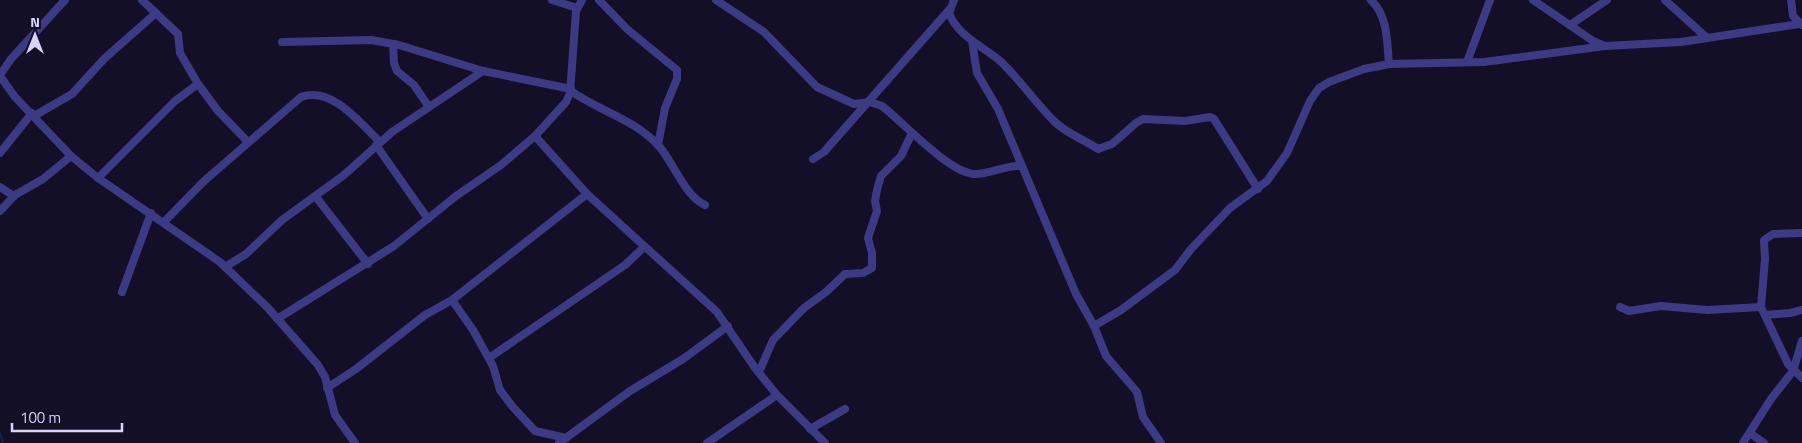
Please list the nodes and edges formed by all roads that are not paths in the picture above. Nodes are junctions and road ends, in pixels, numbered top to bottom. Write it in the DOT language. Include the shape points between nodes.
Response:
graph roads {
  1 [pos="65,0"];
  2 [pos="142,0"];
  3 [pos="552,0"];
  4 [pos="582,0"];
  5 [pos="600,0"];
  6 [pos="716,0"];
  7 [pos="954,0"];
  8 [pos="1371,0"];
  9 [pos="1490,0"];
  10 [pos="1534,0"];
  11 [pos="1607,0"];
  12 [pos="1665,0"];
  13 [pos="1791,0"];
  14 [pos="577,8"];
  15 [pos="949,10"];
  16 [pos="156,13"];
  17 [pos="1570,25"];
  18 [pos="1800,25"];
  19 [pos="1707,38"];
  20 [pos="972,41"];
  21 [pos="282,42"];
  22 [pos="394,44"];
  23 [pos="1605,46"];
  24 [pos="1467,62"];
  25 [pos="1389,64"];
  26 [pos="483,71"];
  27 [pos="1,81"];
  28 [pos="198,84"];
  29 [pos="571,90"];
  30 [pos="864,104"];
  31 [pos="429,107"];
  32 [pos="33,115"];
  33 [pos="912,133"];
  34 [pos="535,136"];
  35 [pos="248,142"];
  36 [pos="378,143"];
  37 [pos="658,145"];
  38 [pos="0,153"];
  39 [pos="71,156"];
  40 [pos="813,159"];
  41 [pos="1021,166"];
  42 [pos="98,178"];
  43 [pos="0,187"];
  44 [pos="1258,188"];
  45 [pos="587,194"];
  46 [pos="14,196"];
  47 [pos="316,197"];
  48 [pos="705,205"];
  49 [pos="0,211"];
  50 [pos="151,213"];
  51 [pos="428,219"];
  52 [pos="164,222"];
  53 [pos="1802,233"];
  54 [pos="644,247"];
  55 [pos="368,264"];
  56 [pos="225,267"];
  57 [pos="122,292"];
  58 [pos="452,300"];
  59 [pos="1620,307"];
  60 [pos="1761,307"];
  61 [pos="1802,310"];
  62 [pos="1765,315"];
  63 [pos="277,318"];
  64 [pos="728,326"];
  65 [pos="1094,326"];
  66 [pos="1802,341"];
  67 [pos="489,358"];
  68 [pos="1793,371"];
  69 [pos="759,372"];
  70 [pos="1802,378"];
  71 [pos="327,388"];
  72 [pos="778,395"];
  73 [pos="845,409"];
  74 [pos="810,429"];
  75 [pos="1750,433"];
  76 [pos="718,440"];
  77 [pos="562,441"];
  78 [pos="355,443"];
  79 [pos="707,443"];
  80 [pos="825,443"];
  81 [pos="1161,443"];
  82 [pos="1743,443"];
  83 [pos="1764,443"];
  1 -- 27 [label="street" via="11,59"];
  2 -- 16 [label="street"];
  3 -- 14 [label="street"];
  4 -- 14 [label="street"];
  5 -- 37 [label="street" via="627,29 677,70"];
  6 -- 30 [label="street" via="764,32 817,87 854,104"];
  7 -- 15 [label="street"];
  8 -- 25 [label="street" via="1383,19"];
  9 -- 24 [label="street"];
  10 -- 17 [label="street"];
  11 -- 17 [label="street"];
  12 -- 19 [label="street"];
  13 -- 18 [label="street" via="1793,16"];
  14 -- 29 [label="street"];
  15 -- 20 [label="street" via="950,17"];
  15 -- 30 [label="street"];
  16 -- 28 [label="street" via="178,34 180,53"];
  16 -- 32 [label="street" via="105,58 72,94"];
  17 -- 23 [label="street"];
  18 -- 19 [label="street"];
  19 -- 23 [label="street"];
  20 -- 41 [label="street" via="977,73 998,109"];
  20 -- 44 [label="street" via="1000,61 1057,124 1098,149 1112,144 1143,119 1214,119"];
  21 -- 22 [label="street" via="366,39"];
  22 -- 26 [label="street"];
  22 -- 31 [label="street" via="397,71 414,85"];
  23 -- 24 [label="street"];
  24 -- 25 [label="street"];
  25 -- 44 [label="street" via="1344,76 1319,88 1277,170"];
  26 -- 29 [label="street"];
  26 -- 31 [label="street"];
  27 -- 32 [label="street"];
  28 -- 35 [label="street"];
  28 -- 42 [label="street" via="175,101"];
  29 -- 34 [label="street" via="566,102"];
  29 -- 37 [label="street" via="584,100 635,125"];
  30 -- 33 [label="street" via="870,102 882,106"];
  30 -- 40 [label="street" via="824,152"];
  31 -- 36 [label="street"];
  32 -- 38 [label="street"];
  32 -- 39 [label="street"];
  33 -- 41 [label="street" via="963,172 983,174 1006,166"];
  33 -- 69 [label="street" via="901,156 881,176 875,201 877,211 868,238 872,268 863,273 845,274 804,308 773,340"];
  34 -- 45 [label="street"];
  34 -- 51 [label="street"];
  35 -- 36 [label="street" via="300,97 312,94 324,96 343,107"];
  35 -- 52 [label="street"];
  36 -- 47 [label="street"];
  36 -- 51 [label="street"];
  37 -- 48 [label="street" via="684,186"];
  39 -- 42 [label="street"];
  39 -- 46 [label="street"];
  41 -- 65 [label="street" via="1076,294"];
  42 -- 50 [label="street"];
  43 -- 46 [label="street"];
  44 -- 65 [label="street" via="1230,208 1175,270"];
  45 -- 54 [label="street"];
  45 -- 58 [label="street"];
  46 -- 49 [label="street"];
  47 -- 55 [label="street"];
  47 -- 56 [label="street"];
  50 -- 52 [label="street"];
  50 -- 57 [label="street"];
  51 -- 55 [label="street"];
  52 -- 56 [label="street"];
  53 -- 60 [label="street" via="1773,234 1764,240"];
  54 -- 64 [label="street" via="717,312"];
  54 -- 67 [label="street" via="625,265"];
  55 -- 63 [label="street"];
  56 -- 63 [label="street"];
  58 -- 67 [label="street"];
  58 -- 71 [label="street" via="425,315"];
  59 -- 60 [label="street" via="1629,311 1661,306 1707,310"];
  60 -- 62 [label="street"];
  61 -- 62 [label="street"];
  62 -- 68 [label="street"];
  63 -- 71 [label="street" via="318,365"];
  64 -- 69 [label="street"];
  64 -- 77 [label="street"];
  65 -- 81 [label="street" via="1106,356 1137,392 1143,418"];
  66 -- 68 [label="street"];
  67 -- 77 [label="street" via="500,390 535,431"];
  68 -- 70 [label="street"];
  68 -- 75 [label="street"];
  69 -- 72 [label="street"];
  71 -- 78 [label="street" via="335,415"];
  72 -- 74 [label="street"];
  72 -- 76 [label="street"];
  73 -- 74 [label="street"];
  74 -- 80 [label="street"];
  75 -- 82 [label="street"];
  75 -- 83 [label="street"];
  76 -- 79 [label="street"];
}
